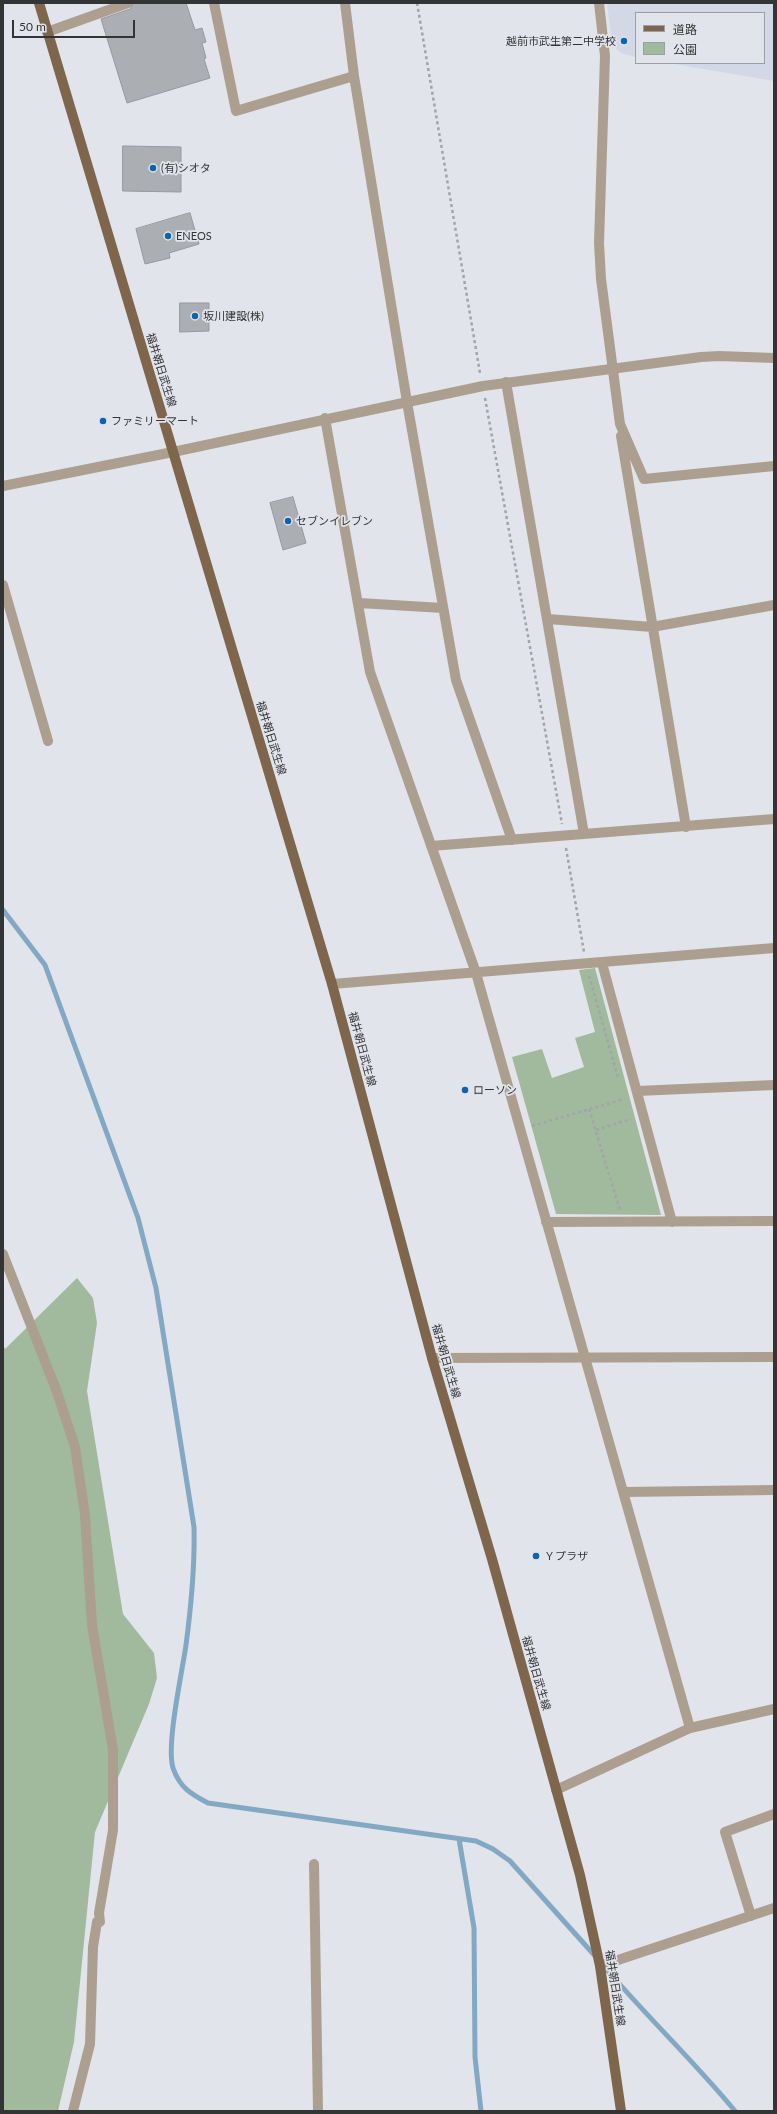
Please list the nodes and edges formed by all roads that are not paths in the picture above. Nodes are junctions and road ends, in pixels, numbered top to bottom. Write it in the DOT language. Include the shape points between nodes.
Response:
graph roads {
  1 [pos="39,3"];
  2 [pos="128,3"];
  3 [pos="214,3"];
  4 [pos="345,3"];
  5 [pos="599,3"];
  6 [pos="47,32"];
  7 [pos="354,76"];
  8 [pos="774,358"];
  9 [pos="611,368"];
  10 [pos="506,382"];
  11 [pos="407,402"];
  12 [pos="325,418"];
  13 [pos="620,424"];
  14 [pos="173,452"];
  15 [pos="774,466"];
  16 [pos="3,486"];
  17 [pos="3,585"];
  18 [pos="358,603"];
  19 [pos="774,605"];
  20 [pos="443,608"];
  21 [pos="7,620"];
  22 [pos="548,620"];
  23 [pos="652,627"];
  24 [pos="48,741"];
  25 [pos="774,819"];
  26 [pos="686,827"];
  27 [pos="584,834"];
  28 [pos="512,840"];
  29 [pos="431,846"];
  30 [pos="774,948"];
  31 [pos="602,963"];
  32 [pos="476,973"];
  33 [pos="332,984"];
  34 [pos="774,1085"];
  35 [pos="637,1091"];
  36 [pos="774,1221"];
  37 [pos="546,1222"];
  38 [pos="672,1222"];
  39 [pos="3,1254"];
  40 [pos="584,1356"];
  41 [pos="774,1356"];
  42 [pos="432,1358"];
  43 [pos="774,1490"];
  44 [pos="624,1492"];
  45 [pos="774,1709"];
  46 [pos="690,1728"];
  47 [pos="556,1790"];
  48 [pos="774,1814"];
  49 [pos="314,1864"];
  50 [pos="774,1908"];
  51 [pos="751,1916"];
  52 [pos="600,1966"];
  53 [pos="73,2111"];
  54 [pos="318,2111"];
  55 [pos="621,2111"];
  1 -- 6 [label="main road, 福井朝日武生線"];
  2 -- 6 [label="street"];
  3 -- 7 [label="street" via="236,111"];
  4 -- 7 [label="street"];
  5 -- 9 [label="street" via="605,56 598,243"];
  6 -- 14 [label="main road, 福井朝日武生線"];
  7 -- 11 [label="street"];
  8 -- 9 [label="street" via="720,356"];
  9 -- 10 [label="street"];
  9 -- 13 [label="street"];
  10 -- 11 [label="street"];
  10 -- 22 [label="street"];
  11 -- 12 [label="street"];
  11 -- 20 [label="street"];
  12 -- 14 [label="street"];
  12 -- 18 [label="street"];
  13 -- 15 [label="street" via="644,479"];
  13 -- 23 [label="street"];
  14 -- 16 [label="street"];
  14 -- 33 [label="main road, 福井朝日武生線"];
  17 -- 21 [label="street"];
  18 -- 20 [label="street"];
  18 -- 29 [label="street" via="370,672"];
  19 -- 23 [label="street"];
  20 -- 28 [label="street" via="456,680"];
  21 -- 24 [label="street"];
  22 -- 23 [label="street"];
  22 -- 27 [label="street"];
  23 -- 26 [label="street"];
  25 -- 26 [label="street"];
  26 -- 27 [label="street"];
  27 -- 28 [label="street"];
  28 -- 29 [label="street"];
  29 -- 32 [label="street"];
  30 -- 31 [label="street"];
  31 -- 32 [label="street"];
  31 -- 35 [label="street"];
  32 -- 33 [label="street"];
  32 -- 37 [label="street"];
  33 -- 42 [label="main road, 福井朝日武生線"];
  34 -- 35 [label="street"];
  35 -- 38 [label="street"];
  36 -- 38 [label="street"];
  37 -- 38 [label="street"];
  37 -- 40 [label="street"];
  39 -- 53 [label="street" via="57,1392 75,1447 85,1515 92,1625 112,1750 113,1830 99,1913 100,1922 97,1922 93,1947 90,2044"];
  40 -- 41 [label="street"];
  40 -- 42 [label="street"];
  40 -- 44 [label="street"];
  42 -- 47 [label="main road, 福井朝日武生線" via="492,1559"];
  43 -- 44 [label="street"];
  44 -- 46 [label="street"];
  45 -- 46 [label="street"];
  46 -- 47 [label="street"];
  47 -- 52 [label="main road, 福井朝日武生線" via="580,1875"];
  48 -- 51 [label="street" via="725,1832"];
  49 -- 54 [label="street"];
  50 -- 51 [label="street"];
  51 -- 52 [label="street"];
  52 -- 55 [label="main road, 福井朝日武生線"];
}
